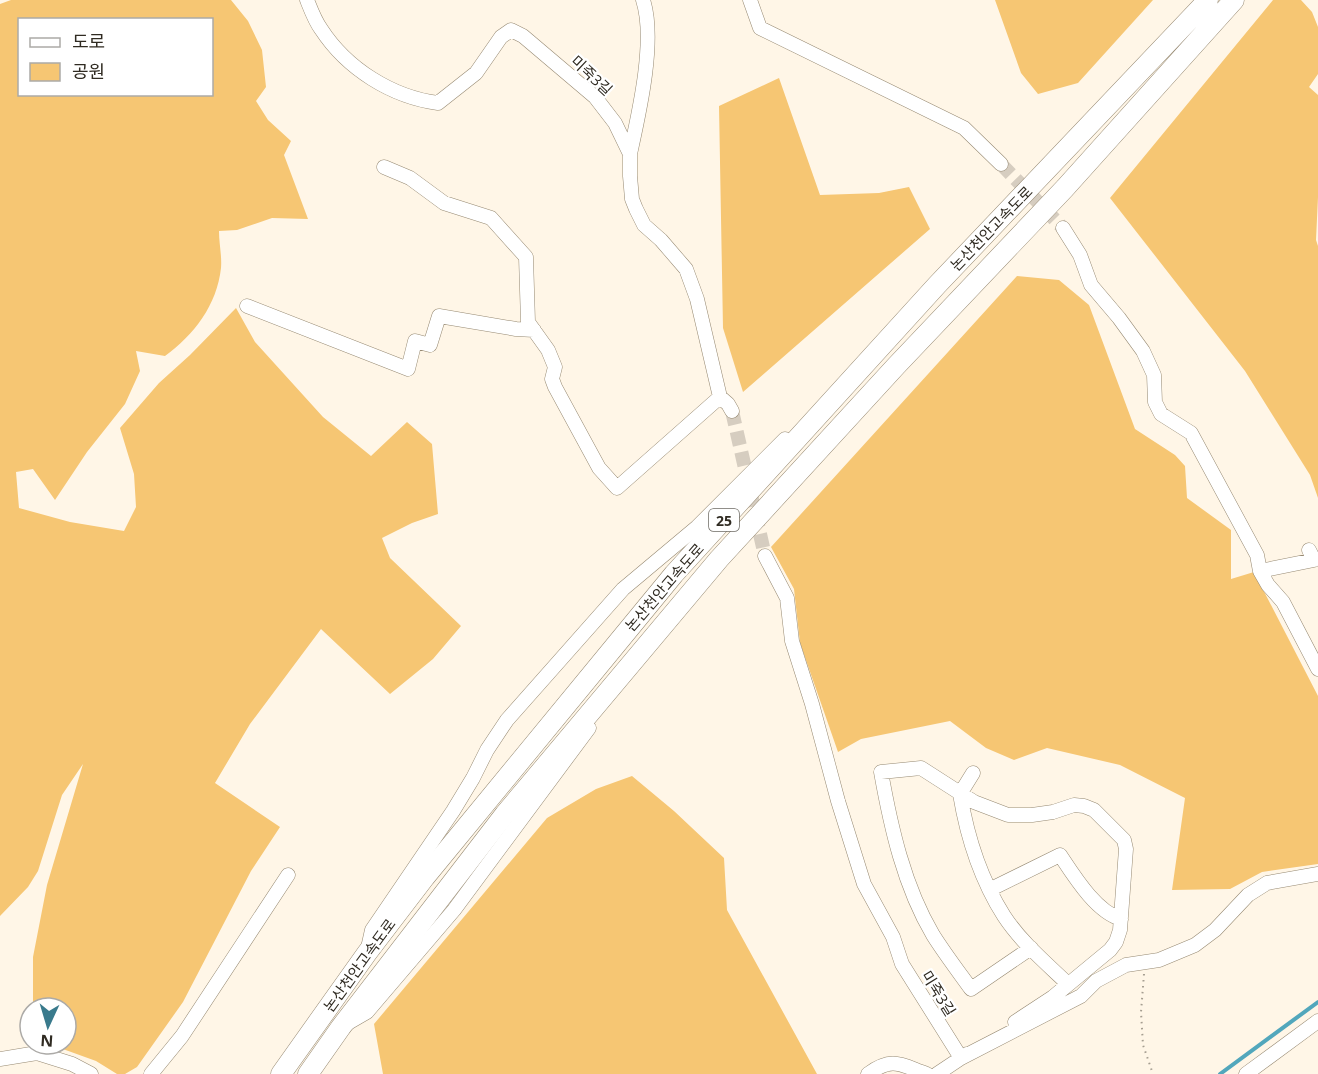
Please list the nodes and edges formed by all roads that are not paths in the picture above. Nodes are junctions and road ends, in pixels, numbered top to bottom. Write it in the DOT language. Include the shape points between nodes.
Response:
graph roads {
  1 [pos="307,0"];
  2 [pos="643,0"];
  3 [pos="750,0"];
  4 [pos="1208,0"];
  5 [pos="1231,3"];
  6 [pos="630,154"];
  7 [pos="1002,164"];
  8 [pos="384,167"];
  9 [pos="1063,228"];
  10 [pos="247,306"];
  11 [pos="534,330"];
  12 [pos="720,397"];
  13 [pos="732,411"];
  14 [pos="820,415"];
  15 [pos="1309,549"];
  16 [pos="765,556"];
  17 [pos="1260,571"];
  18 [pos="1318,669"];
  19 [pos="973,773"];
  20 [pos="960,794"];
  21 [pos="1318,874"];
  22 [pos="288,875"];
  23 [pos="991,889"];
  24 [pos="1121,920"];
  25 [pos="1031,948"];
  26 [pos="367,953"];
  27 [pos="1068,984"];
  28 [pos="1318,1021"];
  29 [pos="961,1058"];
  30 [pos="0,1059"];
  31 [pos="91,1074"];
  32 [pos="151,1074"];
  33 [pos="281,1074"];
  34 [pos="308,1074"];
  35 [pos="868,1074"];
  36 [pos="927,1074"];
  37 [pos="938,1074"];
  38 [pos="959,1074"];
  39 [pos="1246,1074"];
  1 -- 6 [label="street, 미죽3길" via="320,28 340,53 386,88 438,104 476,73 501,37 512,30 595,97 615,123"];
  2 -- 6 [label="street" via="648,15 647,51"];
  3 -- 7 [label="street" via="760,28 964,128"];
  4 -- 14 [label="highway, 논산천안고속도로 / 25" via="937,285"];
  5 -- 34 [label="highway, 논산천안고속도로 / 25" via="1065,188 719,559 505,814"];
  6 -- 12 [label="street, 미죽3길" via="636,208 644,225 686,269"];
  8 -- 11 [label="street" via="410,178 444,203 491,219 505,232 526,257 528,322"];
  9 -- 17 [label="street" via="1080,255 1091,285 1143,351 1154,375 1155,402 1161,414 1191,433 1202,451 1257,555"];
  10 -- 11 [label="street" via="408,369 415,341 430,345 439,316"];
  11 -- 12 [label="street" via="555,367 555,387 599,468 617,488"];
  12 -- 13 [label="street, 미죽3길"];
  14 -- 26 [label="highway, 논산천안고속도로 / 25" via="674,574"];
  14 -- 26 [label="street" via="801,422 697,527 623,589 507,720 453,811 372,930"];
  15 -- 17 [label="street" via="1314,560"];
  16 -- 29 [label="street, 미죽3길" via="787,598 792,641 864,884 893,937 902,964"];
  17 -- 18 [label="street" via="1283,602"];
  19 -- 20 [label="street"];
  20 -- 23 [label="street" via="968,837"];
  20 -- 24 [label="street" via="1008,815 1053,812 1074,806 1094,810 1124,840"];
  20 -- 25 [label="street" via="921,768 881,772 888,815 913,892 933,935 970,989"];
  21 -- 29 [label="street" via="1267,883 1248,895 1195,945 1159,960 1126,965 1096,981 1081,996"];
  22 -- 32 [label="street" via="182,1036"];
  23 -- 24 [label="street" via="1060,855 1081,886 1111,916"];
  23 -- 25 [label="street" via="1004,916"];
  24 -- 27 [label="street" via="1110,950"];
  25 -- 27 [label="street"];
  26 -- 33 [label="highway, 논산천안고속도로 / 25"];
  27 -- 29 [label="street"];
  28 -- 39 [label="street"];
  29 -- 37 [label="street"];
  29 -- 38 [label="street"];
  30 -- 31 [label="street" via="38,1053"];
  35 -- 36 [label="street" via="893,1062"];
}
